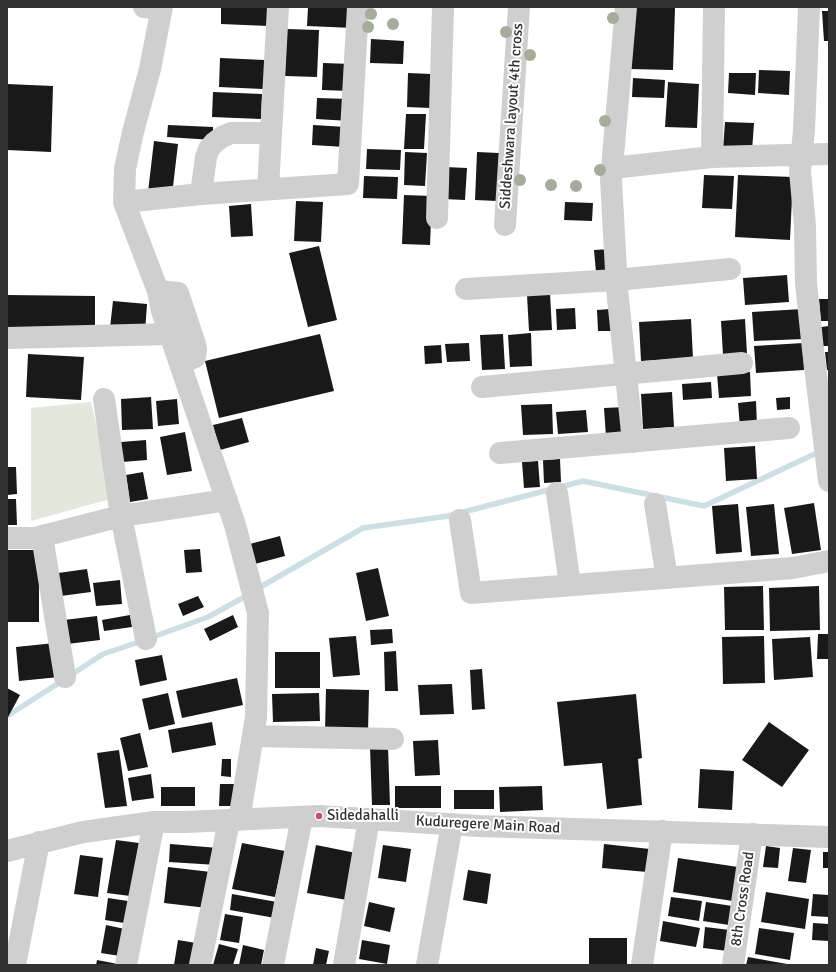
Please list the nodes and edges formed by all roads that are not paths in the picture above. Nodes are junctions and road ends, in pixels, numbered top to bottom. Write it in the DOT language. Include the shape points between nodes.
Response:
graph roads {
  1 [pos="278,7"];
  2 [pos="358,7"];
  3 [pos="443,7"];
  4 [pos="519,7"];
  5 [pos="626,7"];
  6 [pos="714,7"];
  7 [pos="809,7"];
  8 [pos="156,8"];
  9 [pos="271,133"];
  10 [pos="829,154"];
  11 [pos="802,155"];
  12 [pos="712,156"];
  13 [pos="612,168"];
  14 [pos="268,189"];
  15 [pos="201,194"];
  16 [pos="124,202"];
  17 [pos="437,218"];
  18 [pos="505,225"];
  19 [pos="730,269"];
  20 [pos="616,280"];
  21 [pos="466,289"];
  22 [pos="158,291"];
  23 [pos="170,334"];
  24 [pos="7,338"];
  25 [pos="742,363"];
  26 [pos="180,364"];
  27 [pos="626,374"];
  28 [pos="482,387"];
  29 [pos="104,399"];
  30 [pos="789,428"];
  31 [pos="633,442"];
  32 [pos="500,453"];
  33 [pos="829,481"];
  34 [pos="557,493"];
  35 [pos="227,500"];
  36 [pos="655,504"];
  37 [pos="122,516"];
  38 [pos="460,520"];
  39 [pos="42,536"];
  40 [pos="7,538"];
  41 [pos="829,561"];
  42 [pos="667,578"];
  43 [pos="570,585"];
  44 [pos="146,639"];
  45 [pos="65,677"];
  46 [pos="252,736"];
  47 [pos="393,739"];
  48 [pos="302,817"];
  49 [pos="369,819"];
  50 [pos="234,820"];
  51 [pos="154,822"];
  52 [pos="452,824"];
  53 [pos="662,831"];
  54 [pos="752,834"];
  55 [pos="829,837"];
  56 [pos="39,842"];
  57 [pos="7,851"];
  58 [pos="15,965"];
  59 [pos="126,965"];
  60 [pos="200,965"];
  61 [pos="273,965"];
  62 [pos="344,965"];
  63 [pos="427,965"];
  64 [pos="642,965"];
  65 [pos="733,965"];
  1 -- 9 [label="street"];
  2 -- 14 [label="street" via="348,184"];
  3 -- 17 [label="street"];
  4 -- 18 [label="street, Siddeshwara layout 4th cross"];
  5 -- 13 [label="street"];
  6 -- 12 [label="street"];
  7 -- 11 [label="street"];
  8 -- 16 [label="street" via="150,69 125,169"];
  9 -- 14 [label="street"];
  9 -- 15 [label="street" via="231,133 214,143 206,157"];
  10 -- 11 [label="street"];
  11 -- 12 [label="street"];
  11 -- 33 [label="street" via="800,171 805,226 806,282"];
  12 -- 13 [label="street"];
  13 -- 20 [label="street"];
  14 -- 15 [label="street"];
  15 -- 16 [label="street"];
  16 -- 22 [label="street"];
  19 -- 20 [label="street"];
  20 -- 21 [label="street"];
  20 -- 27 [label="street"];
  22 -- 23 [label="street"];
  22 -- 26 [label="street" via="178,293 196,350 194,357"];
  23 -- 24 [label="street"];
  23 -- 26 [label="street"];
  25 -- 27 [label="street"];
  26 -- 35 [label="street"];
  27 -- 28 [label="street"];
  27 -- 31 [label="street"];
  29 -- 37 [label="street"];
  30 -- 31 [label="street"];
  31 -- 32 [label="street"];
  34 -- 43 [label="street"];
  35 -- 37 [label="street"];
  35 -- 46 [label="street" via="258,613 256,717"];
  36 -- 42 [label="street"];
  37 -- 39 [label="street"];
  37 -- 44 [label="street"];
  38 -- 43 [label="street" via="471,593"];
  39 -- 40 [label="street"];
  39 -- 45 [label="street"];
  41 -- 42 [label="street" via="793,568"];
  42 -- 43 [label="street"];
  46 -- 47 [label="street"];
  46 -- 50 [label="street"];
  48 -- 49 [label="street, Kuduregere Main Road"];
  48 -- 50 [label="street, Kuduregere Main Road"];
  48 -- 61 [label="street"];
  49 -- 52 [label="street, Kuduregere Main Road"];
  49 -- 62 [label="street"];
  50 -- 51 [label="street, Kuduregere Main Road"];
  50 -- 60 [label="street"];
  51 -- 56 [label="street, Kuduregere Main Road" via="83,832"];
  51 -- 59 [label="street"];
  52 -- 53 [label="street, Kuduregere Main Road"];
  52 -- 63 [label="street"];
  53 -- 54 [label="street, Kuduregere Main Road"];
  53 -- 64 [label="street"];
  54 -- 55 [label="street, Kuduregere Main Road"];
  54 -- 65 [label="street, 8th Cross Road"];
  56 -- 57 [label="street, Kuduregere Main Road"];
  56 -- 58 [label="street"];
}
